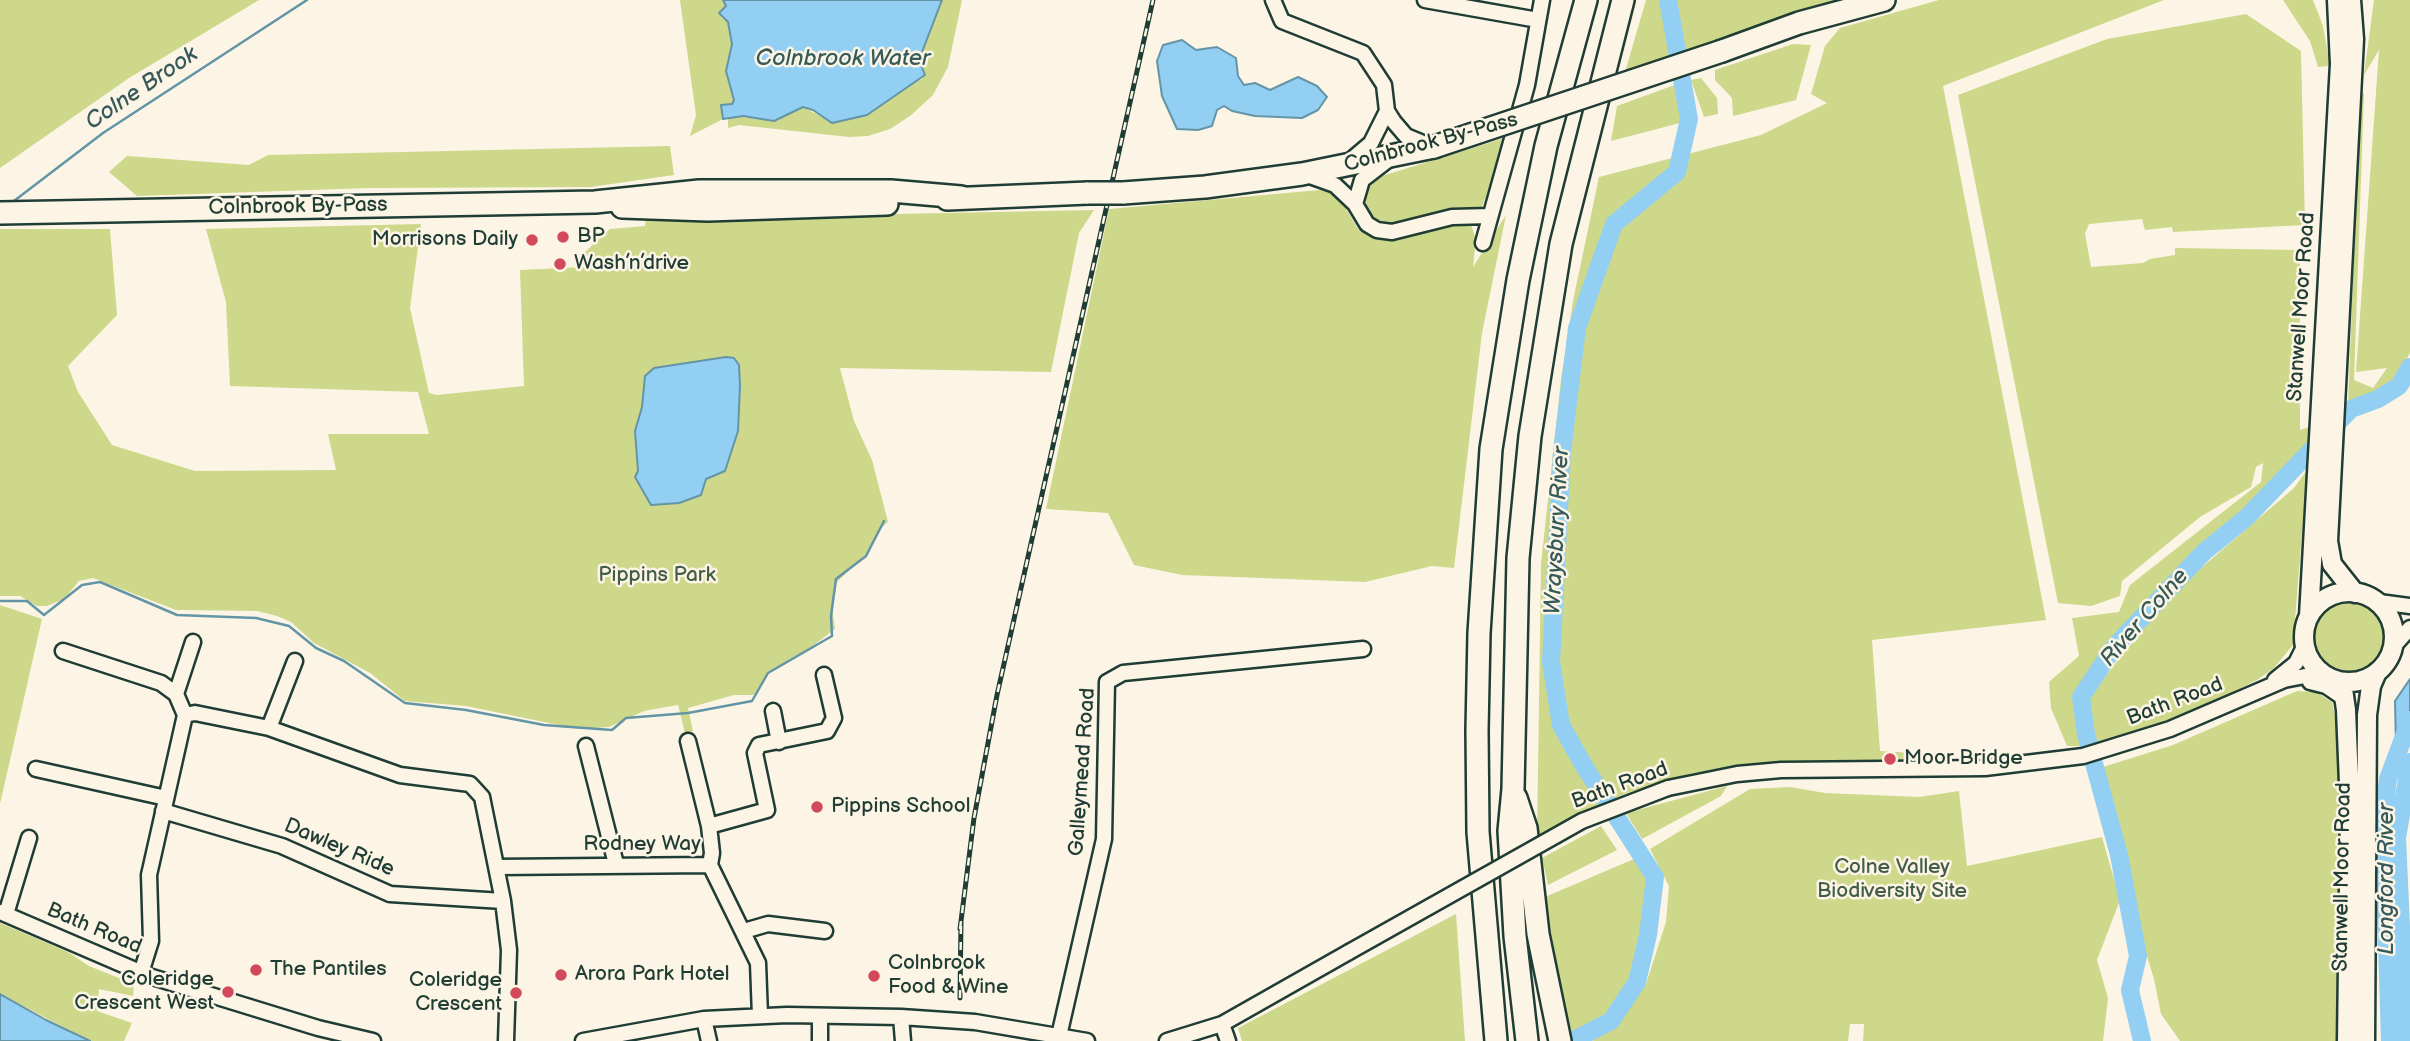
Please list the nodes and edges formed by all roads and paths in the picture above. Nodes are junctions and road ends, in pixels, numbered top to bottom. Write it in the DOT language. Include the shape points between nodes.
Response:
graph roads {
  1 [pos="1273,0"];
  2 [pos="1425,0"];
  3 [pos="1542,0"];
  4 [pos="1586,0"];
  5 [pos="1623,0"];
  6 [pos="1884,0"];
  7 [pos="2325,0"];
  8 [pos="2337,0"];
  9 [pos="2351,0"];
  10 [pos="2363,0"];
  11 [pos="1538,20"];
  12 [pos="2346,38"];
  13 [pos="1387,111"];
  14 [pos="1434,147"];
  15 [pos="1392,157"];
  16 [pos="1341,167"];
  17 [pos="1302,174"];
  18 [pos="1355,204"];
  19 [pos="0,213"];
  20 [pos="1490,216"];
  21 [pos="1483,243"];
  22 [pos="2355,593"];
  23 [pos="2379,602"];
  24 [pos="2410,606"];
  25 [pos="2309,616"];
  26 [pos="2410,628"];
  27 [pos="192,642"];
  28 [pos="2304,647"];
  29 [pos="2392,648"];
  30 [pos="1363,649"];
  31 [pos="63,651"];
  32 [pos="295,661"];
  33 [pos="2377,672"];
  34 [pos="824,675"];
  35 [pos="2284,680"];
  36 [pos="2338,686"];
  37 [pos="2266,687"];
  38 [pos="176,694"];
  39 [pos="773,711"];
  40 [pos="184,715"];
  41 [pos="269,728"];
  42 [pos="688,741"];
  43 [pos="779,742"];
  44 [pos="586,746"];
  45 [pos="36,769"];
  46 [pos="1513,789"];
  47 [pos="164,805"];
  48 [pos="709,826"];
  49 [pos="29,838"];
  50 [pos="615,864"];
  51 [pos="710,865"];
  52 [pos="496,867"];
  53 [pos="503,901"];
  54 [pos="3,913"];
  55 [pos="744,931"];
  56 [pos="825,931"];
  57 [pos="141,973"];
  58 [pos="760,1016"];
  59 [pos="820,1016"];
  60 [pos="901,1017"];
  61 [pos="704,1019"];
  62 [pos="1222,1024"];
  63 [pos="1558,1032"];
  64 [pos="1059,1036"];
  65 [pos="1526,1038"];
  66 [pos="613,1039"];
  67 [pos="1495,1040"];
  68 [pos="373,1041"];
  69 [pos="506,1041"];
  70 [pos="583,1041"];
  71 [pos="709,1041"];
  72 [pos="820,1041"];
  73 [pos="903,1041"];
  74 [pos="1087,1041"];
  75 [pos="1167,1041"];
  76 [pos="1228,1041"];
  77 [pos="2347,1041"];
  78 [pos="2365,1041"];
  1 -- 13 [label="street" via="1282,20 1363,53 1384,85"];
  2 -- 11 [label="street"];
  3 -- 11 [label="street"];
  4 -- 67 [label="highway" via="1546,146 1518,280 1491,449 1477,730 1478,832"];
  5 -- 46 [label="highway" via="1561,244 1530,436 1518,558"];
  6 -- 14 [label="highway, Colnbrook By-Pass, bridge" via="1799,23"];
  7 -- 12 [label="main road"];
  8 -- 12 [label="main road, Stanwell Moor Road"];
  9 -- 12 [label="main road, Stanwell Moor Road"];
  10 -- 12 [label="main road"];
  11 -- 20 [label="street" via="1527,85"];
  12 -- 22 [label="main road, Stanwell Moor Road" via="2330,552 2332,564"];
  12 -- 25 [label="main road, Stanwell Moor Road" via="2340,64"];
  13 -- 14 [label="street" via="1406,135"];
  13 -- 16 [label="street" via="1371,143"];
  14 -- 15 [label="highway, Colnbrook By-Pass"];
  15 -- 16 [label="highway, Colnbrook By-Pass"];
  15 -- 18 [label="street" via="1365,176"];
  16 -- 17 [label="highway, Colnbrook By-Pass"];
  17 -- 18 [label="street" via="1331,183"];
  17 -- 19 [label="highway, Colnbrook By-Pass, bridge" via="1205,187 879,205 655,210 595,202"];
  18 -- 20 [label="street" via="1372,228 1392,232 1452,217"];
  20 -- 21 [label="street"];
  22 -- 23 [label="main road"];
  22 -- 25 [label="main road" via="2324,598"];
  23 -- 24 [label="street"];
  23 -- 29 [label="main road" via="2392,625"];
  25 -- 28 [label="main road"];
  26 -- 29 [label="street"];
  27 -- 38 [label="street"];
  28 -- 36 [label="main road" via="2315,667"];
  28 -- 37 [label="street, Bath Road" via="2297,663"];
  29 -- 33 [label="main road"];
  30 -- 64 [label="street, Galleymead Road" via="1123,673 1107,682 1104,839"];
  31 -- 38 [label="street" via="161,683"];
  32 -- 41 [label="street"];
  33 -- 36 [label="main road"];
  33 -- 78 [label="main road, Stanwell Moor Road" via="2367,715"];
  34 -- 43 [label="street" via="832,724 827,731"];
  35 -- 36 [label="street"];
  35 -- 36 [label="street, Bath Road" via="2310,675"];
  35 -- 37 [label="street, Bath Road"];
  36 -- 77 [label="main road, Stanwell Moor Road" via="2350,808"];
  37 -- 62 [label="street, Bath Road, bridge" via="2181,724 2083,756 1985,768 1781,769 1668,788 1582,821"];
  38 -- 40 [label="street"];
  39 -- 43 [label="street"];
  40 -- 41 [label="street" via="195,713"];
  40 -- 47 [label="street"];
  41 -- 52 [label="street" via="400,775 470,784 482,797"];
  42 -- 48 [label="street"];
  43 -- 48 [label="street" via="759,745 755,753 767,810"];
  44 -- 50 [label="street"];
  45 -- 47 [label="street, Dawley Ride"];
  46 -- 63 [label="highway" via="1526,828 1538,934"];
  46 -- 65 [label="highway" via="1509,831"];
  47 -- 53 [label="street, Dawley Ride" via="282,846 390,894"];
  47 -- 57 [label="street" via="149,875 151,941"];
  48 -- 51 [label="street"];
  49 -- 54 [label="street"];
  50 -- 51 [label="street, Rodney Way"];
  50 -- 52 [label="street, Rodney Way"];
  51 -- 55 [label="street, Rodney Way"];
  52 -- 53 [label="street"];
  53 -- 69 [label="street" via="509,950"];
  54 -- 57 [label="street, Bath Road"];
  55 -- 56 [label="street" via="768,924"];
  55 -- 58 [label="street, Rodney Way" via="758,964"];
  57 -- 68 [label="street, Bath Road"];
  58 -- 59 [label="street"];
  58 -- 61 [label="street"];
  59 -- 60 [label="street"];
  59 -- 72 [label="street"];
  60 -- 64 [label="street" via="975,1022"];
  60 -- 73 [label="street"];
  61 -- 66 [label="street"];
  61 -- 71 [label="street"];
  62 -- 75 [label="street, Bath Road"];
  62 -- 76 [label="street"];
  64 -- 74 [label="street"];
  66 -- 70 [label="street"];
}
